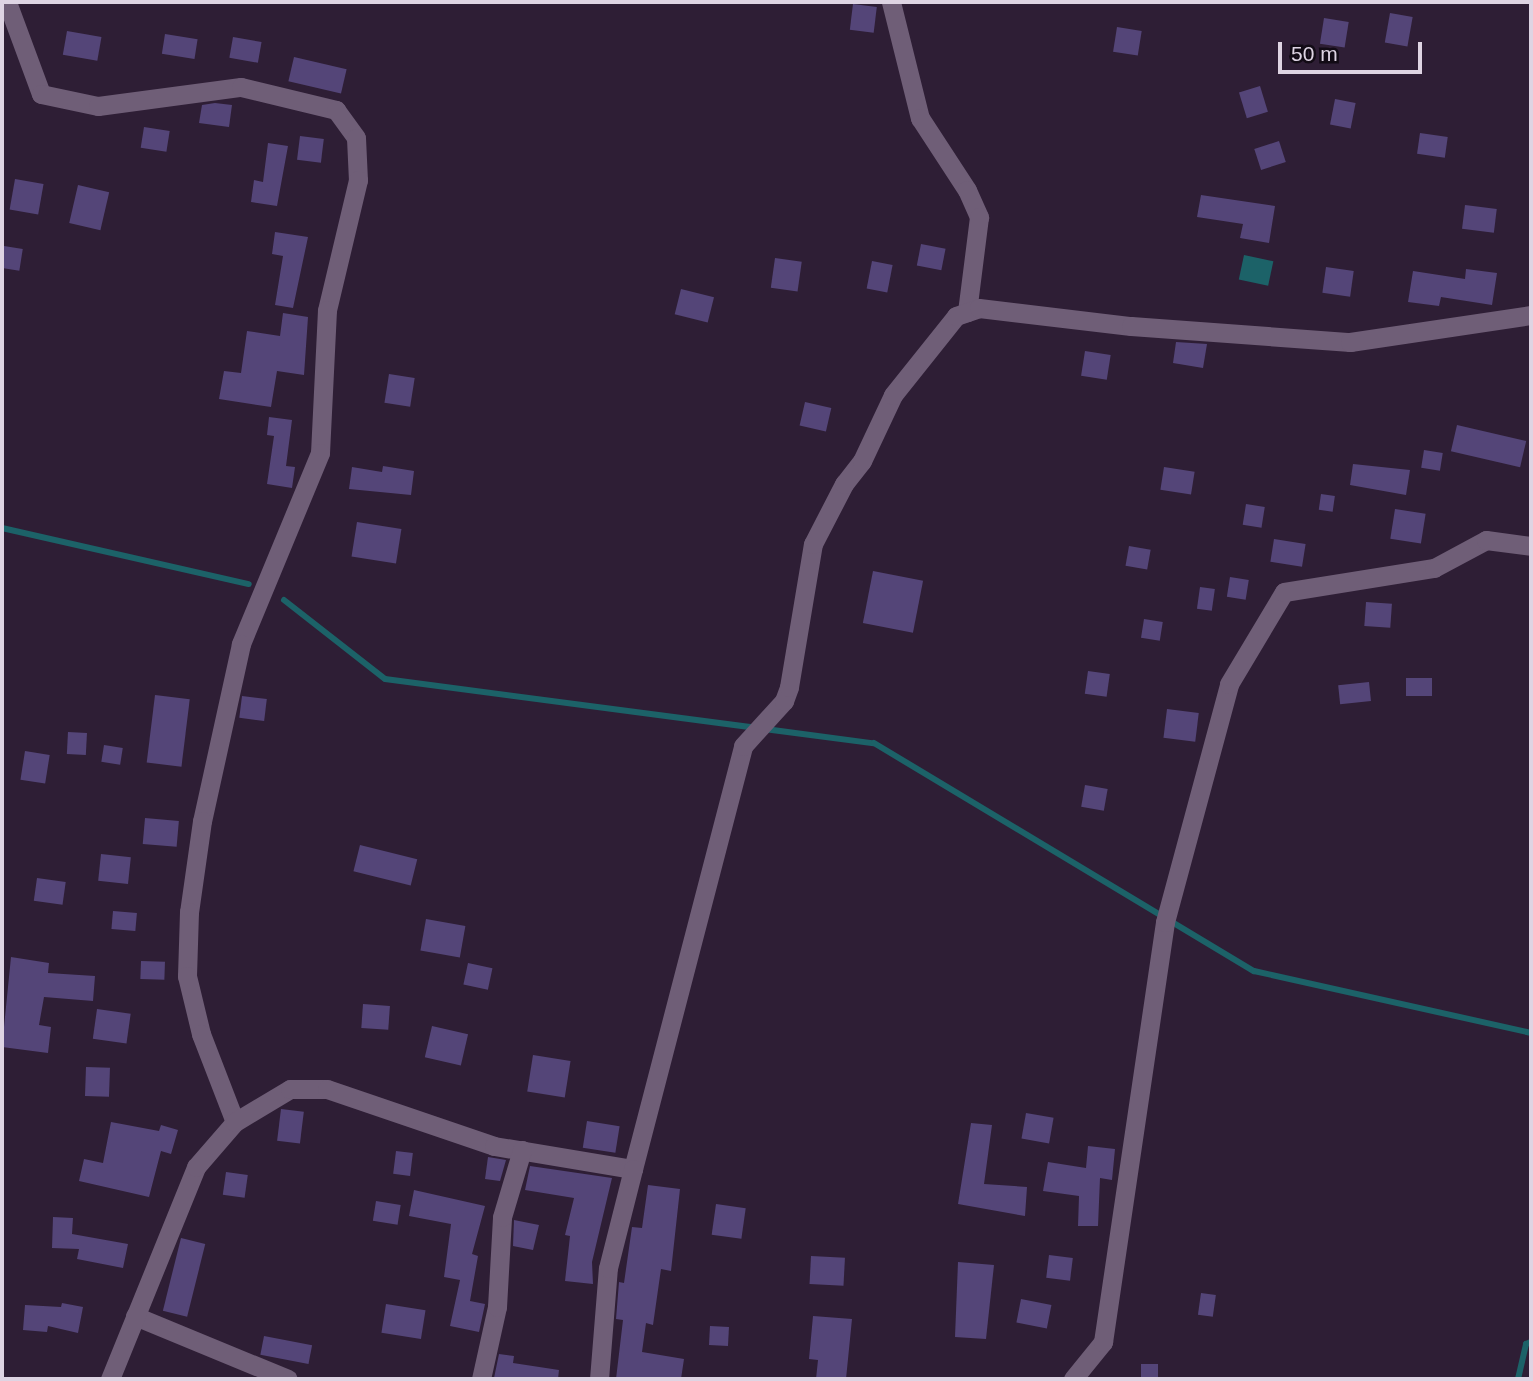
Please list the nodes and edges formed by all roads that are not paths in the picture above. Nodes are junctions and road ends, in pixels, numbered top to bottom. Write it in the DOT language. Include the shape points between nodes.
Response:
graph roads {
  1 [pos="6,2"];
  2 [pos="891,2"];
  3 [pos="967,312"];
  4 [pos="1531,315"];
  5 [pos="1531,546"];
  6 [pos="235,1122"];
  7 [pos="522,1150"];
  8 [pos="634,1169"];
  9 [pos="135,1316"];
  10 [pos="110,1379"];
  11 [pos="288,1379"];
  12 [pos="481,1379"];
  13 [pos="599,1379"];
  14 [pos="1073,1379"];
  1 -- 6 [label="street" via="41,94 98,106 240,87 336,110 356,138 358,180 327,310 320,453 241,644 209,782 189,912 187,976 201,1034"];
  2 -- 3 [label="street" via="920,118 967,190 978,217"];
  3 -- 4 [label="street" via="979,308 1131,326 1350,342"];
  3 -- 8 [label="street" via="944,328 893,395 862,461 844,484 813,544 789,687 771,715 748,735"];
  5 -- 14 [label="street" via="1486,540 1434,568 1284,592 1229,684 1167,915 1103,1342"];
  6 -- 7 [label="street" via="290,1089 327,1089 494,1146"];
  6 -- 9 [label="street" via="196,1167"];
  7 -- 8 [label="street"];
  7 -- 12 [label="street" via="502,1217 498,1307"];
  8 -- 13 [label="street" via="608,1268"];
  9 -- 10 [label="street"];
  9 -- 11 [label="street"];
}
